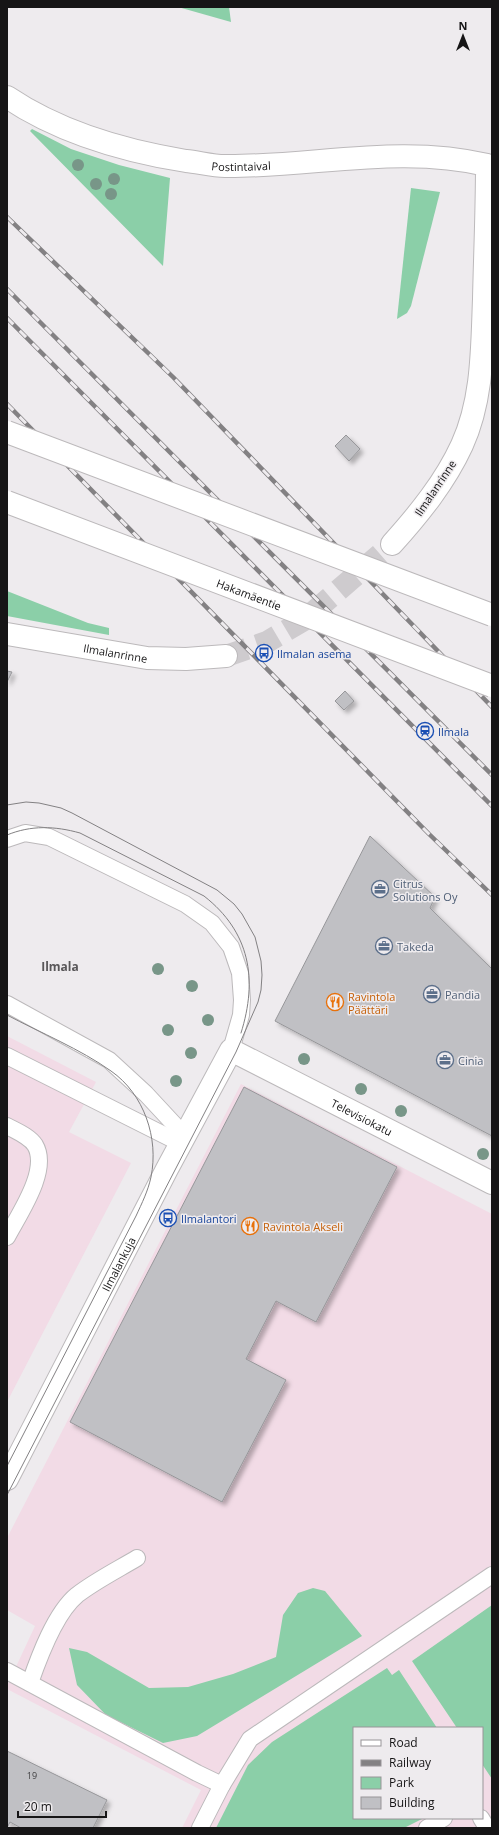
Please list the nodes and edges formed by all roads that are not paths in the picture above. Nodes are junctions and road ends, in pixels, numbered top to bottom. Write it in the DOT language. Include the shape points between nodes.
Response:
graph roads {
  1 [pos="7,97"];
  2 [pos="488,165"];
  3 [pos="7,432"];
  4 [pos="7,502"];
  5 [pos="392,544"];
  6 [pos="492,615"];
  7 [pos="7,634"];
  8 [pos="226,656"];
  9 [pos="492,686"];
  10 [pos="7,839"];
  11 [pos="7,1004"];
  12 [pos="231,1050"];
  13 [pos="7,1056"];
  14 [pos="7,1126"];
  15 [pos="182,1139"];
  16 [pos="492,1184"];
  17 [pos="7,1237"];
  18 [pos="7,1478"];
  19 [pos="137,1558"];
  20 [pos="492,1575"];
  21 [pos="7,1671"];
  22 [pos="30,1683"];
  23 [pos="222,1785"];
  24 [pos="442,1819"];
  25 [pos="482,1819"];
  26 [pos="200,1828"];
  27 [pos="428,1828"];
  28 [pos="487,1828"];
  1 -- 2 [label="street, Postintaival" via="20,106 85,136 147,154 224,166 380,156 462,159"];
  2 -- 5 [label="street, Ilmalanrinne" via="482,355 472,417 463,444 447,474 415,519"];
  3 -- 6 [label="street, bridge"];
  4 -- 9 [label="street, Hakamäentie, bridge"];
  7 -- 8 [label="street, Ilmalanrinne" via="147,658"];
  10 -- 12 [label="lane" via="25,834 49,837 185,904 212,923 231,947 240,973 241,1015"];
  11 -- 15 [label="lane" via="109,1060 146,1094"];
  12 -- 15 [label="street, Ilmalankuja"];
  12 -- 16 [label="street, Televisiokatu"];
  13 -- 15 [label="lane"];
  14 -- 17 [label="lane" via="35,1145 39,1166 37,1177"];
  15 -- 18 [label="street, Ilmalankuja"];
  19 -- 22 [label="lane" via="76,1596 56,1621"];
  20 -- 23 [label="lane" via="250,1739"];
  21 -- 22 [label="lane"];
  22 -- 23 [label="lane"];
  23 -- 26 [label="lane"];
  24 -- 27 [label="lane"];
  25 -- 28 [label="lane"];
}
